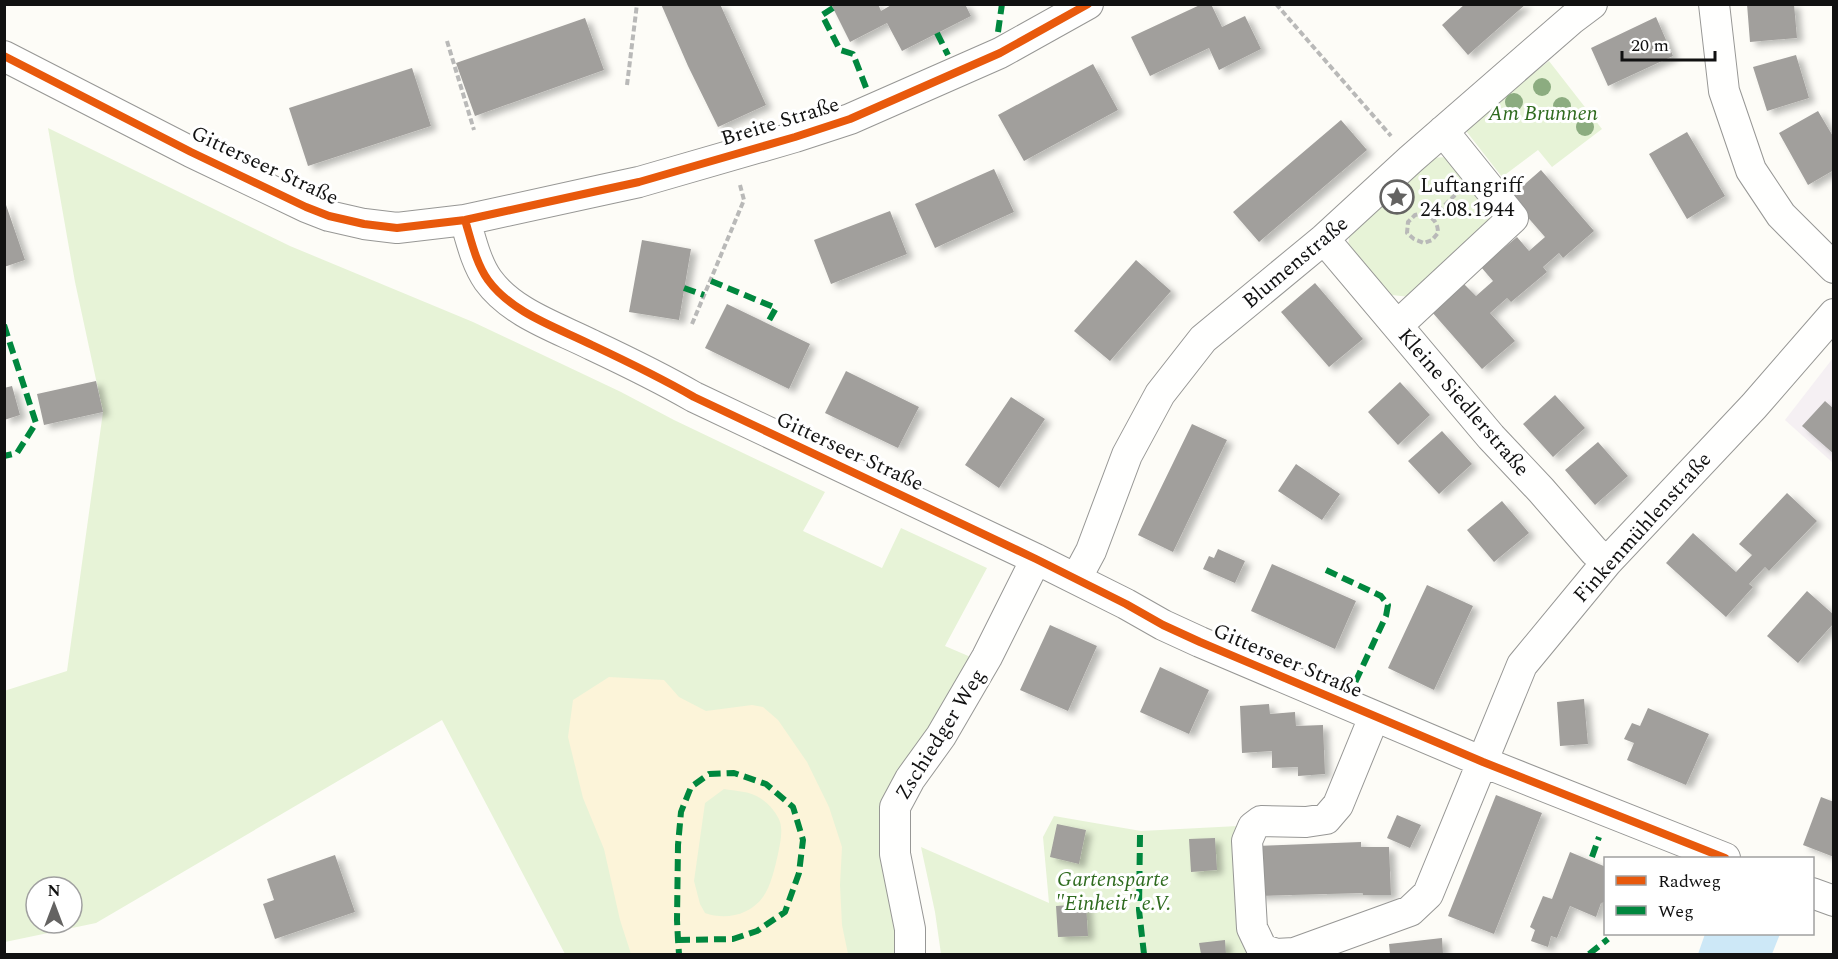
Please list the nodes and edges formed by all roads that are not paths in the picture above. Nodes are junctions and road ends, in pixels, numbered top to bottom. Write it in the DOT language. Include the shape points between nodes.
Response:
graph roads {
  1 [pos="1088,4"];
  2 [pos="1592,4"];
  3 [pos="1714,4"];
  4 [pos="4,56"];
  5 [pos="1443,131"];
  6 [pos="465,220"];
  7 [pos="1324,239"];
  8 [pos="1833,268"];
  9 [pos="1833,314"];
  10 [pos="1398,325"];
  11 [pos="1036,559"];
  12 [pos="1607,562"];
  13 [pos="1076,579"];
  14 [pos="1374,717"];
  15 [pos="1484,762"];
  16 [pos="1722,857"];
  17 [pos="1814,894"];
  18 [pos="1833,901"];
  19 [pos="910,954"];
  1 -- 6 [label="street, Breite Straße" via="1000,53 850,119 639,182"];
  2 -- 5 [label="street, Blumenstraße"];
  3 -- 8 [label="street" via="1724,91 1751,170 1781,216"];
  4 -- 6 [label="street, Gitterseer Straße" via="191,152 329,216 396,228"];
  5 -- 7 [label="street, Blumenstraße"];
  5 -- 10 [label="street" via="1513,218"];
  6 -- 11 [label="street, Gitterseer Straße" via="486,278 514,305 534,317"];
  7 -- 10 [label="street, Kleine Siedlerstraße"];
  7 -- 13 [label="street, Blumenstraße" via="1203,339 1160,394 1127,455 1091,552"];
  9 -- 12 [label="street, Finkenmühlenstraße" via="1754,406"];
  10 -- 12 [label="street, Kleine Siedlerstraße" via="1491,437"];
  11 -- 13 [label="street, Gitterseer Straße"];
  11 -- 19 [label="street, Zschiedger Weg" via="987,657 895,807 896,854 910,929"];
  12 -- 15 [label="street, Finkenmühlenstraße" via="1522,665"];
  13 -- 14 [label="street, Gitterseer Straße" via="1163,625"];
  14 -- 15 [label="street, Gitterseer Straße"];
  14 -- 15 [label="street, Gitterseer Straße" via="1338,805 1326,819 1261,821 1253,827 1247,841 1252,928 1262,949 1276,954 1294,953 1410,911 1428,894"];
  15 -- 16 [label="street, Gitterseer Straße"];
  17 -- 18 [label="street"];
}
